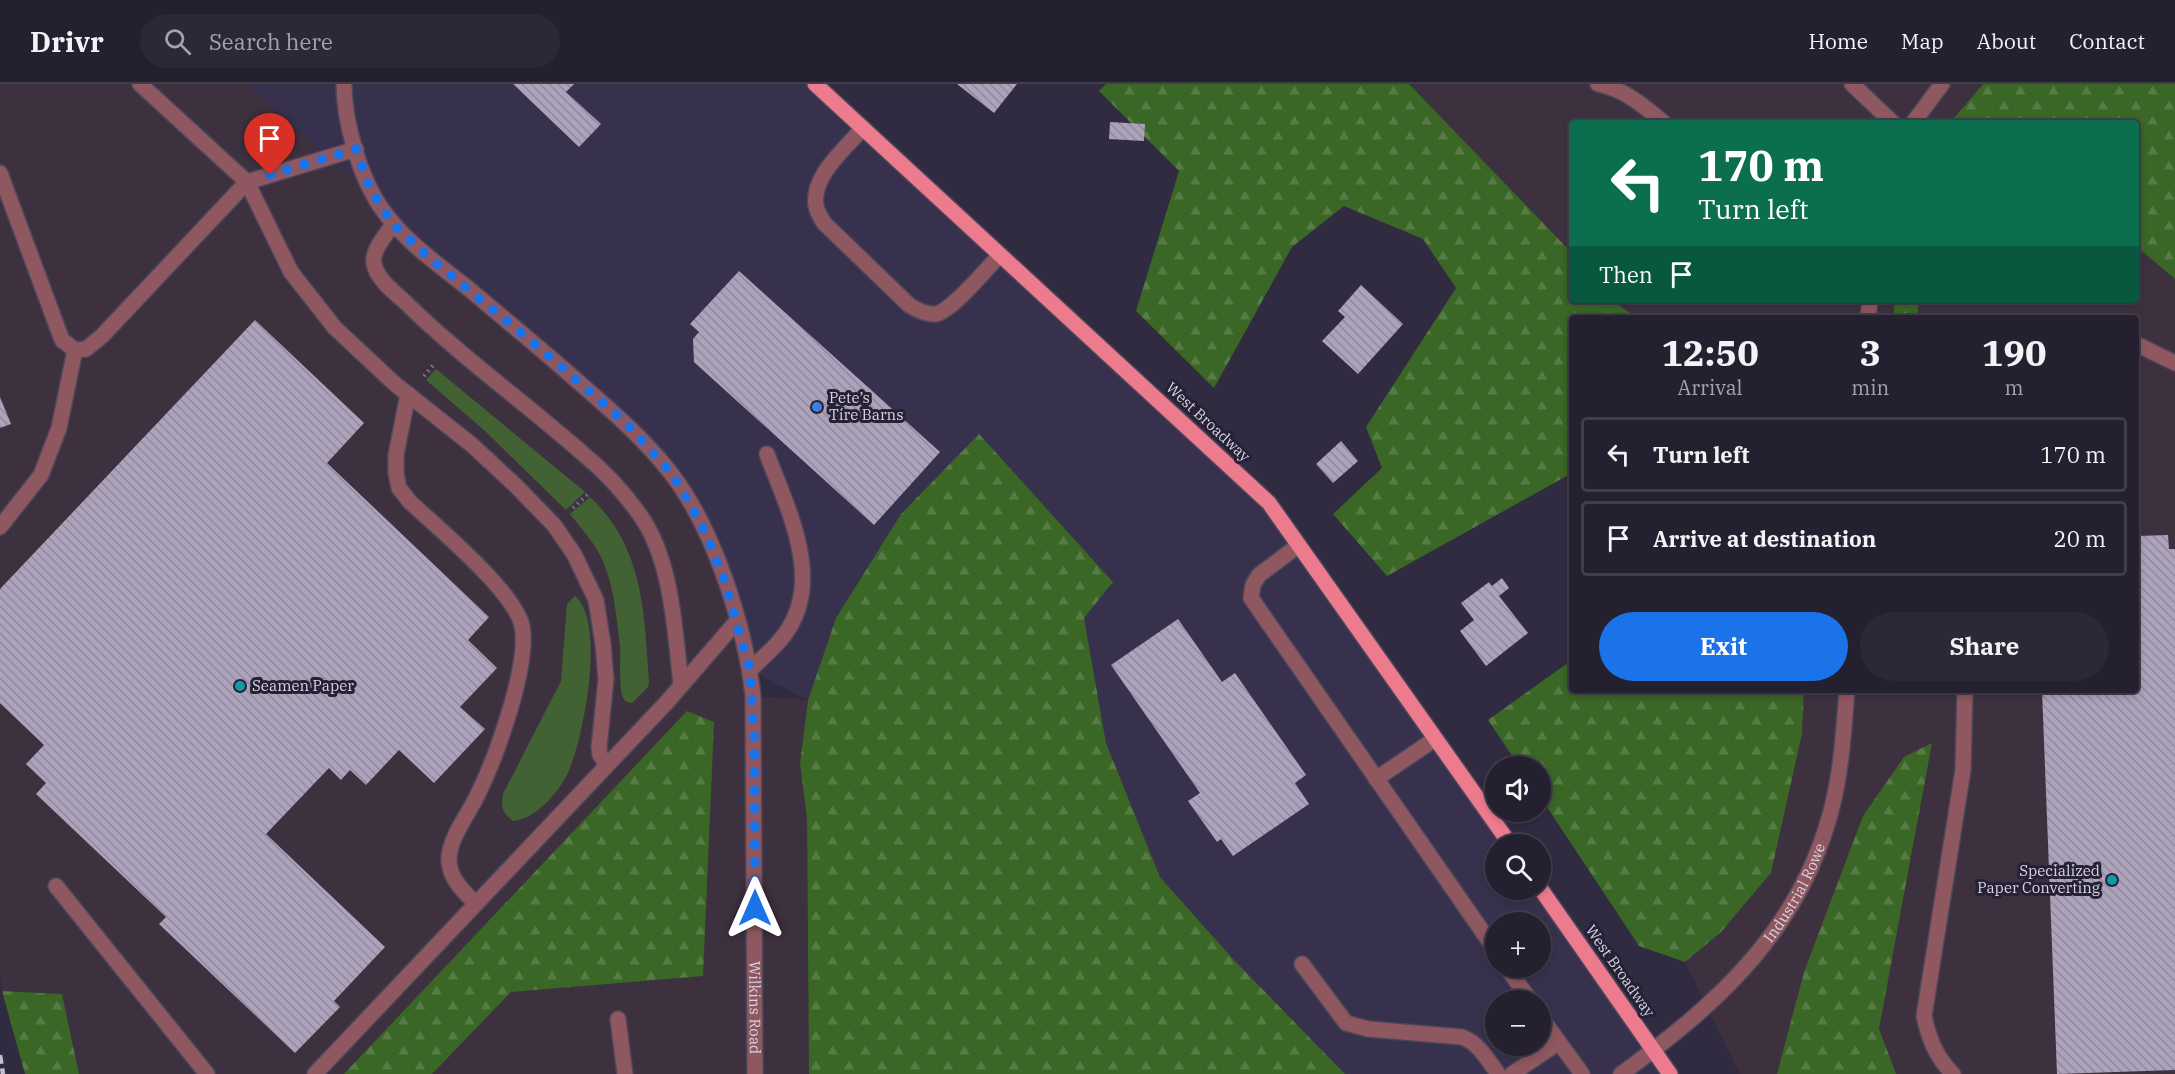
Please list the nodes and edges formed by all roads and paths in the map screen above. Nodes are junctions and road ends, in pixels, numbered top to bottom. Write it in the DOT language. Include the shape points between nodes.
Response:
graph roads {
  1 [pos="140,84"];
  2 [pos="345,84"];
  3 [pos="815,84"];
  4 [pos="1599,84"];
  5 [pos="1852,84"];
  6 [pos="1942,84"];
  7 [pos="1660,120"];
  8 [pos="1890,120"];
  9 [pos="1915,120"];
  10 [pos="863,128"];
  11 [pos="356,149"];
  12 [pos="0,173"];
  13 [pos="247,182"];
  14 [pos="393,224"];
  15 [pos="1000,255"];
  16 [pos="451,345"];
  17 [pos="2139,345"];
  18 [pos="75,350"];
  19 [pos="2175,363"];
  20 [pos="408,394"];
  21 [pos="767,454"];
  22 [pos="608,477"];
  23 [pos="554,525"];
  24 [pos="0,527"];
  25 [pos="1299,545"];
  26 [pos="737,621"];
  27 [pos="750,670"];
  28 [pos="681,685"];
  29 [pos="1846,693"];
  30 [pos="1965,693"];
  31 [pos="1435,739"];
  32 [pos="607,765"];
  33 [pos="1376,779"];
  34 [pos="1503,834"];
  35 [pos="56,886"];
  36 [pos="1548,900"];
  37 [pos="476,904"];
  38 [pos="1485,935"];
  39 [pos="1302,964"];
  40 [pos="618,1019"];
  41 [pos="1551,1031"];
  42 [pos="1559,1042"];
  43 [pos="1654,1050"];
  44 [pos="207,1074"];
  45 [pos="315,1074"];
  46 [pos="625,1074"];
  47 [pos="755,1074"];
  48 [pos="1498,1074"];
  49 [pos="1512,1074"];
  50 [pos="1582,1074"];
  51 [pos="1621,1074"];
  52 [pos="1670,1074"];
  53 [pos="1953,1074"];
  1 -- 13 [label="street"];
  2 -- 11 [label="street, Wilkins Road"];
  3 -- 10 [label="main road, West Broadway"];
  4 -- 7 [label="street" via="1632,98"];
  5 -- 8 [label="street"];
  6 -- 9 [label="street"];
  10 -- 15 [label="main road, West Broadway"];
  10 -- 15 [label="street" via="817,186 816,207 824,223 909,305 922,313 948,309"];
  11 -- 13 [label="street"];
  11 -- 14 [label="street, Wilkins Road" via="370,189"];
  12 -- 18 [label="street" via="62,340"];
  13 -- 18 [label="street" via="102,336 86,349"];
  13 -- 20 [label="street" via="291,272 335,328"];
  14 -- 16 [label="street" via="374,255 376,270"];
  14 -- 26 [label="street, Wilkins Road" via="650,448 672,474 701,523"];
  15 -- 25 [label="main road, West Broadway" via="1269,503"];
  16 -- 20 [label="path"];
  16 -- 22 [label="street"];
  17 -- 19 [label="street"];
  18 -- 24 [label="street" via="58,428 41,475"];
  20 -- 23 [label="street" via="472,445"];
  20 -- 37 [label="street" via="396,455 399,488 499,587 522,626 515,691 502,736 482,786 453,841 449,858 459,887"];
  21 -- 27 [label="street" via="796,534 802,561 801,594 786,633"];
  22 -- 23 [label="path"];
  22 -- 28 [label="street" via="641,516 655,545 673,616"];
  23 -- 32 [label="street" via="574,554 596,600 606,678 599,747"];
  25 -- 31 [label="main road, West Broadway"];
  25 -- 33 [label="street" via="1259,575 1251,598"];
  26 -- 27 [label="street, Wilkins Road"];
  26 -- 28 [label="street"];
  27 -- 47 [label="street, Wilkins Road" via="754,749"];
  28 -- 32 [label="street"];
  29 -- 43 [label="street, Industrial Rowe" via="1844,737 1834,798 1797,896 1746,968"];
  30 -- 53 [label="street" via="1963,770 1924,1016 1936,1053"];
  31 -- 33 [label="street"];
  31 -- 34 [label="main road, West Broadway"];
  32 -- 37 [label="street"];
  33 -- 38 [label="street"];
  35 -- 44 [label="street"];
  36 -- 43 [label="main road, West Broadway"];
  37 -- 45 [label="street"];
  39 -- 48 [label="street" via="1346,1023 1471,1040"];
  40 -- 46 [label="street"];
  41 -- 42 [label="street"];
  42 -- 49 [label="street"];
  42 -- 50 [label="street"];
  43 -- 51 [label="street, Industrial Rowe"];
  43 -- 52 [label="main road, West Broadway"];
}
